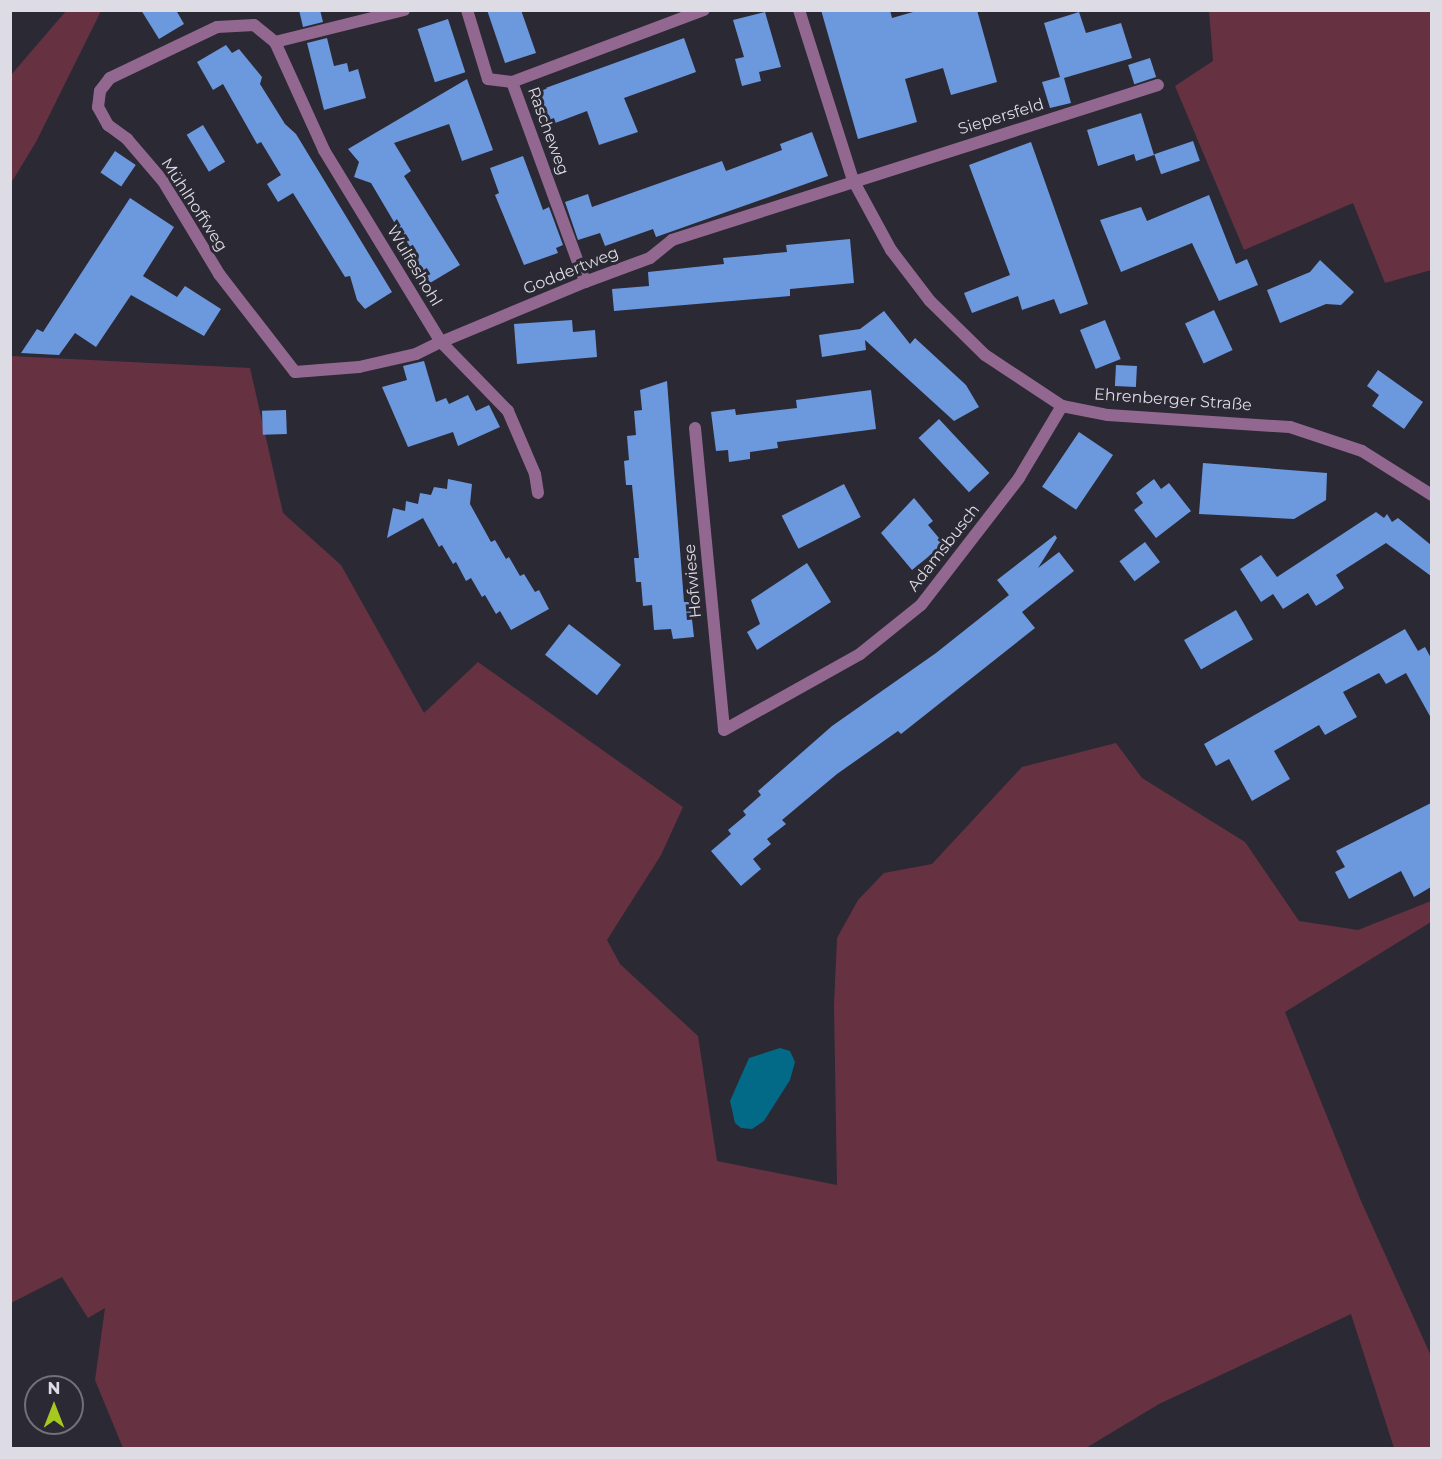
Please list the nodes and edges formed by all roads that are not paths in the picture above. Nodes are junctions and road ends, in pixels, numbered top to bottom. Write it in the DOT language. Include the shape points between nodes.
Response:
graph roads {
  1 [pos="404,10"];
  2 [pos="467,10"];
  3 [pos="704,10"];
  4 [pos="799,10"];
  5 [pos="275,42"];
  6 [pos="512,82"];
  7 [pos="1158,85"];
  8 [pos="853,180"];
  9 [pos="585,282"];
  10 [pos="441,342"];
  11 [pos="295,372"];
  12 [pos="1062,406"];
  13 [pos="695,428"];
  14 [pos="538,493"];
  15 [pos="1431,495"];
  16 [pos="724,730"];
  1 -- 5 [label="street"];
  2 -- 6 [label="street, Rascheweg" via="488,79"];
  3 -- 6 [label="street"];
  4 -- 8 [label="street, Ehrenberger Straße"];
  5 -- 10 [label="street, Wulfeshohl" via="324,150"];
  5 -- 11 [label="street, Mühlhoffweg" via="254,25 217,27 110,78 100,91 98,107 108,125 127,139 163,181 219,274"];
  6 -- 9 [label="street, Rascheweg"];
  7 -- 8 [label="street, Siepersfeld"];
  8 -- 9 [label="street, Goddertweg" via="672,240 650,258"];
  8 -- 12 [label="street, Ehrenberger Straße" via="891,250 930,302 985,355"];
  9 -- 10 [label="street, Goddertweg"];
  10 -- 11 [label="street, Goddertweg" via="416,354 359,367"];
  10 -- 14 [label="street, Wulfeshohl" via="508,411 535,474"];
  12 -- 15 [label="street, Ehrenberger Straße" via="1108,415 1290,427 1362,451"];
  12 -- 16 [label="street, Adamsbusch" via="1019,478 921,605 860,654"];
  13 -- 16 [label="street, Hofwiese"];
}
